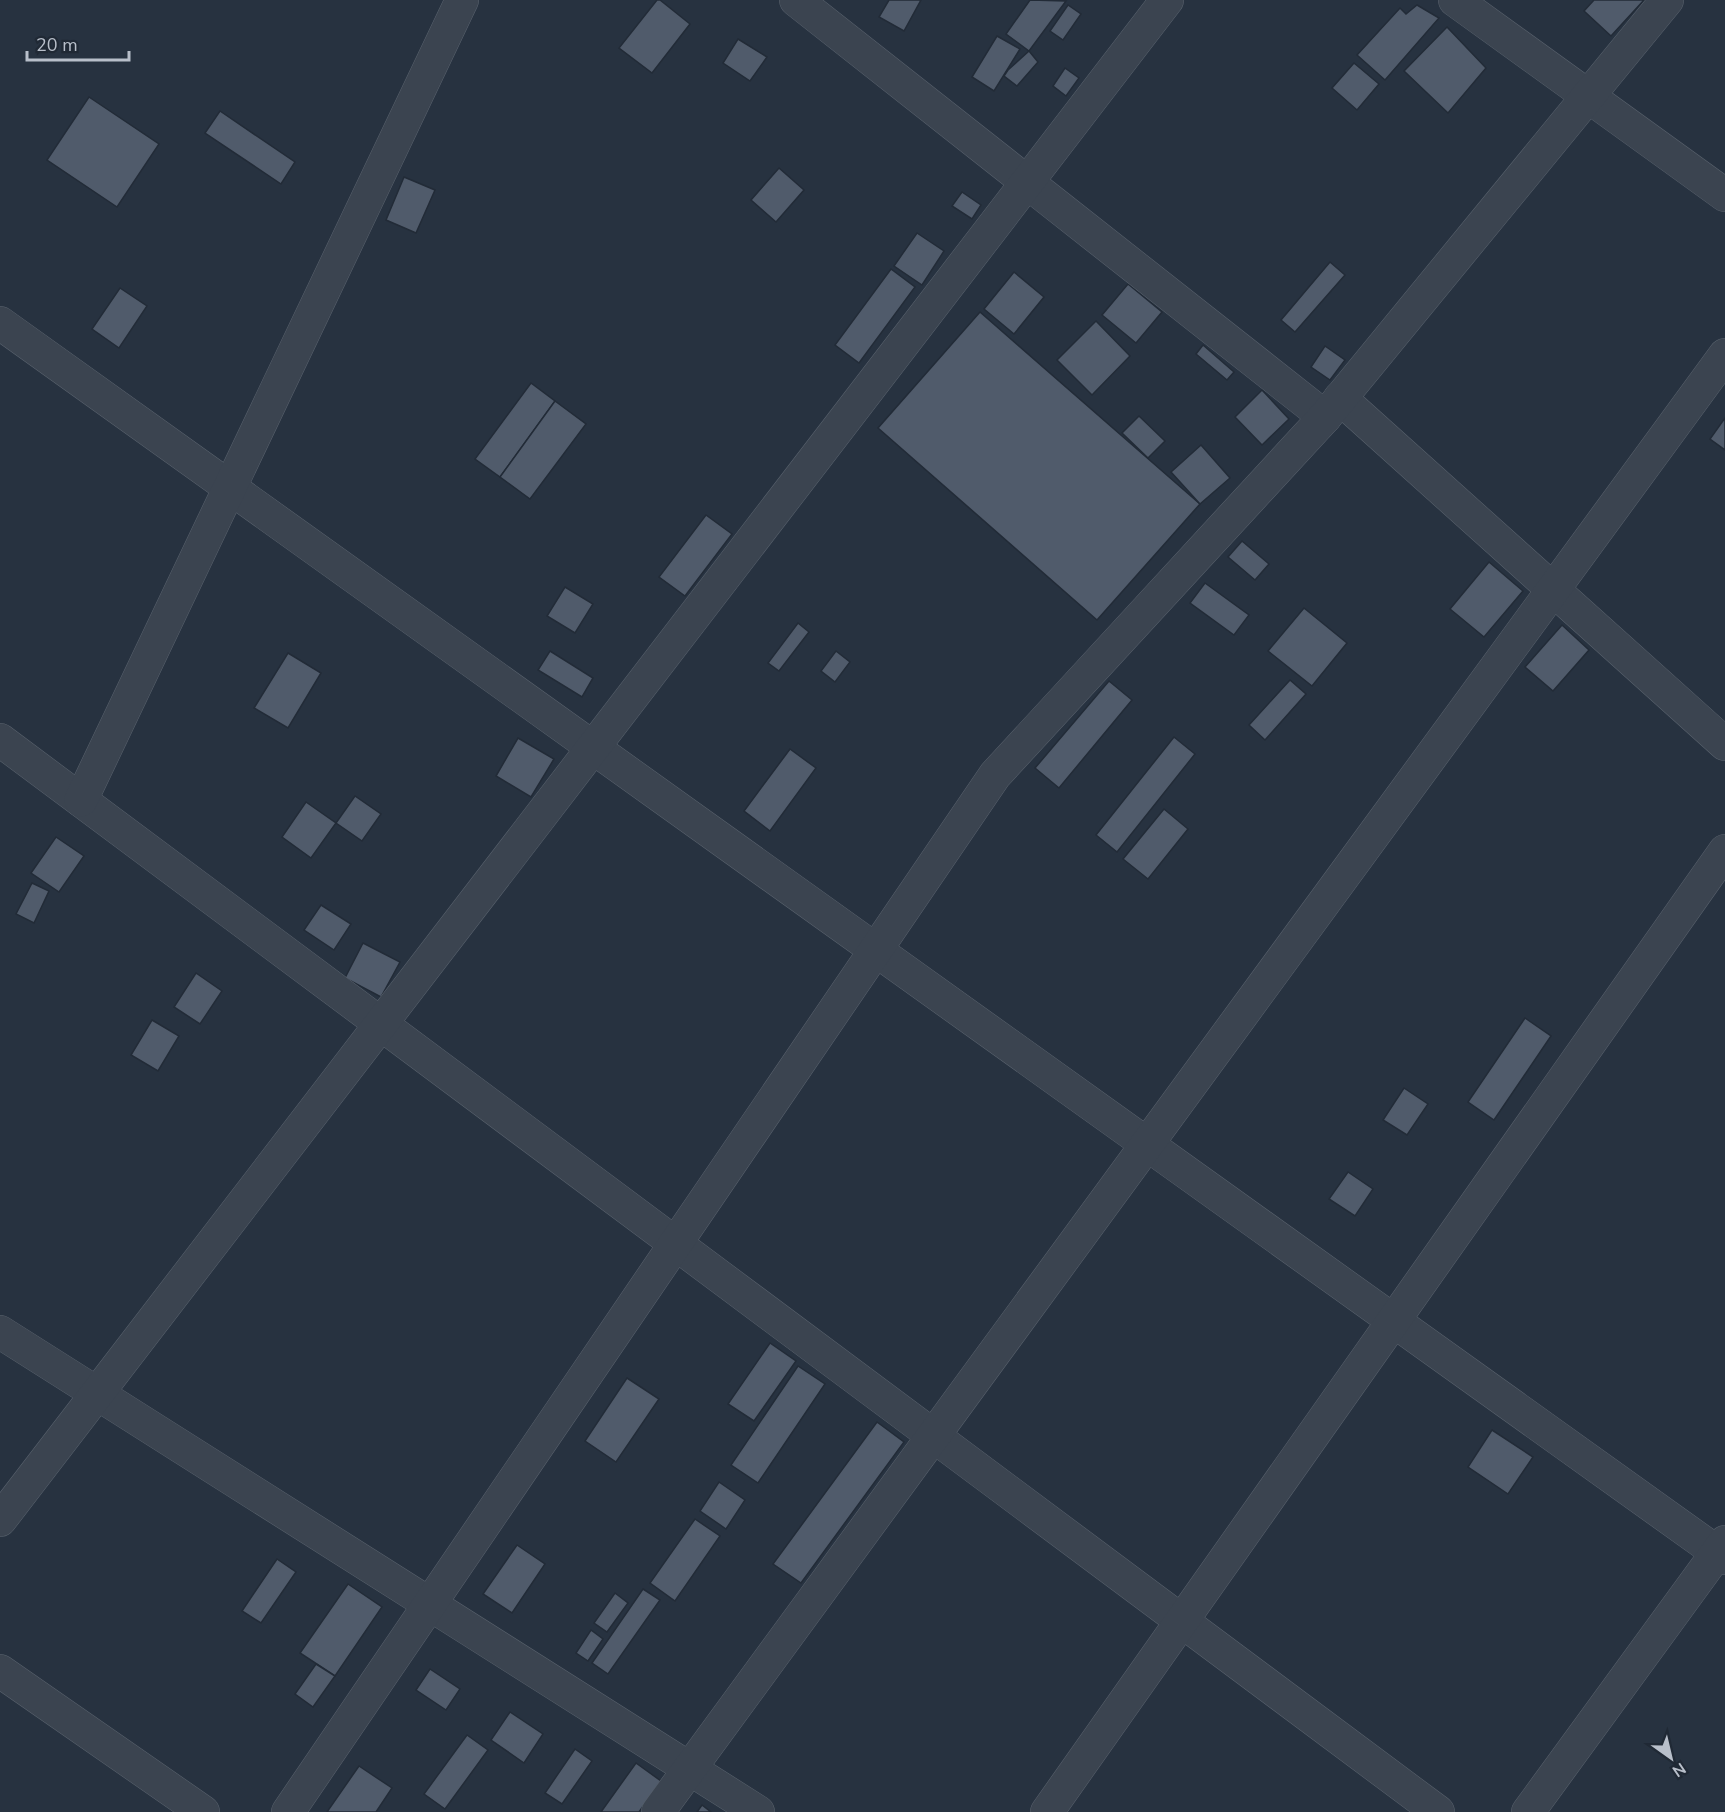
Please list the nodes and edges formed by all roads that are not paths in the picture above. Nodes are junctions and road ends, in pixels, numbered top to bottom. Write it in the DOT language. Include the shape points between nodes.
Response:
graph roads {
  1 [pos="462,0"];
  2 [pos="796,0"];
  3 [pos="1167,0"];
  4 [pos="1455,0"];
  5 [pos="1667,0"];
  6 [pos="1588,96"];
  7 [pos="1027,182"];
  8 [pos="1725,195"];
  9 [pos="0,323"];
  10 [pos="1725,356"];
  11 [pos="1333,407"];
  12 [pos="230,488"];
  13 [pos="1554,589"];
  14 [pos="0,740"];
  15 [pos="1725,744"];
  16 [pos="593,747"];
  17 [pos="81,800"];
  18 [pos="1725,851"];
  19 [pos="876,950"];
  20 [pos="381,1024"];
  21 [pos="1147,1144"];
  22 [pos="676,1244"];
  23 [pos="1394,1321"];
  24 [pos="0,1332"];
  25 [pos="97,1393"];
  26 [pos="934,1435"];
  27 [pos="0,1520"];
  28 [pos="1722,1551"];
  29 [pos="430,1604"];
  30 [pos="1182,1621"];
  31 [pos="0,1671"];
  32 [pos="690,1769"];
  33 [pos="203,1812"];
  34 [pos="288,1812"];
  35 [pos="658,1812"];
  36 [pos="758,1812"];
  37 [pos="1047,1812"];
  38 [pos="1438,1812"];
  39 [pos="1528,1812"];
  1 -- 12 [label="street"];
  2 -- 7 [label="street"];
  3 -- 7 [label="street"];
  4 -- 6 [label="street"];
  5 -- 6 [label="street"];
  6 -- 8 [label="street"];
  6 -- 11 [label="street"];
  7 -- 11 [label="street"];
  7 -- 16 [label="street"];
  9 -- 12 [label="street"];
  10 -- 13 [label="street"];
  11 -- 13 [label="street"];
  11 -- 19 [label="street" via="995,775"];
  12 -- 16 [label="street"];
  12 -- 17 [label="street"];
  13 -- 15 [label="street"];
  13 -- 21 [label="street"];
  14 -- 17 [label="street"];
  16 -- 19 [label="street"];
  16 -- 20 [label="street"];
  17 -- 20 [label="street"];
  18 -- 23 [label="street"];
  19 -- 21 [label="street"];
  19 -- 22 [label="street"];
  20 -- 22 [label="street"];
  20 -- 25 [label="street"];
  21 -- 23 [label="street"];
  21 -- 26 [label="street"];
  22 -- 26 [label="street"];
  22 -- 29 [label="street"];
  23 -- 28 [label="street"];
  23 -- 30 [label="street"];
  24 -- 25 [label="street"];
  25 -- 27 [label="street"];
  25 -- 29 [label="street"];
  26 -- 30 [label="street"];
  26 -- 32 [label="street"];
  28 -- 39 [label="street"];
  29 -- 32 [label="street"];
  29 -- 34 [label="street"];
  30 -- 37 [label="street"];
  30 -- 38 [label="street"];
  31 -- 33 [label="street"];
  32 -- 35 [label="street"];
  32 -- 36 [label="street"];
}
